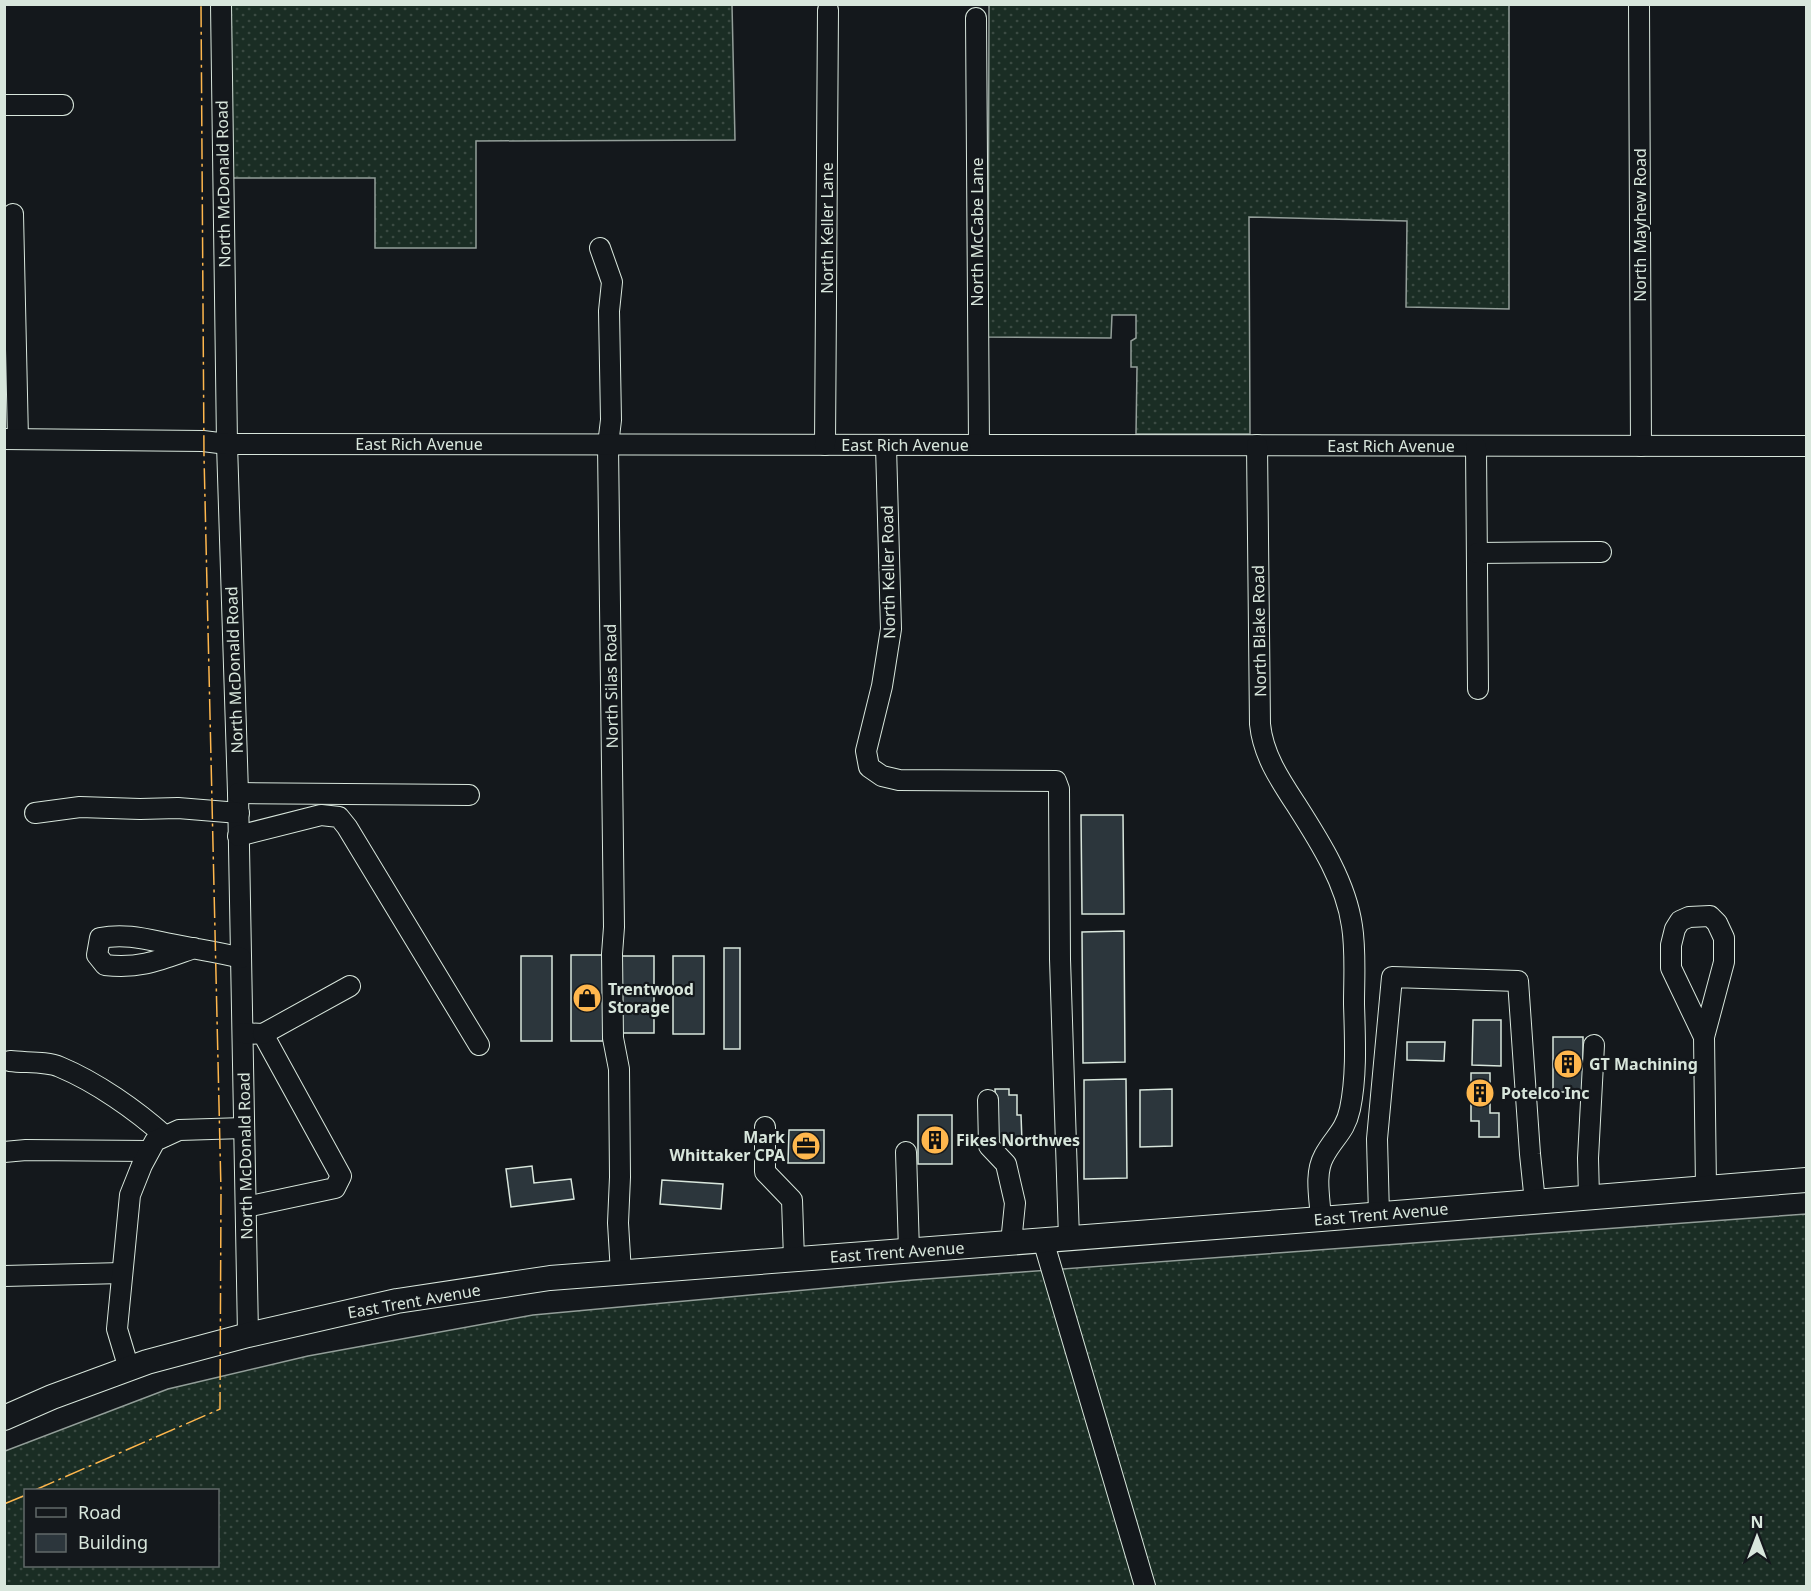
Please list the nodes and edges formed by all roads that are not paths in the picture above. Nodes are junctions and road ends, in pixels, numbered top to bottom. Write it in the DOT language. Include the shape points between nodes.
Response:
graph roads {
  1 [pos="221,4"];
  2 [pos="1639,4"];
  3 [pos="828,10"];
  4 [pos="976,18"];
  5 [pos="4,105"];
  6 [pos="63,105"];
  7 [pos="13,214"];
  8 [pos="600,248"];
  9 [pos="11,439"];
  10 [pos="227,444"];
  11 [pos="608,445"];
  12 [pos="825,445"];
  13 [pos="979,445"];
  14 [pos="1257,445"];
  15 [pos="886,446"];
  16 [pos="1641,446"];
  17 [pos="1806,446"];
  18 [pos="1476,447"];
  19 [pos="1601,552"];
  20 [pos="1477,553"];
  21 [pos="1478,689"];
  22 [pos="238,793"];
  23 [pos="469,795"];
  24 [pos="35,813"];
  25 [pos="238,813"];
  26 [pos="238,836"];
  27 [pos="194,948"];
  28 [pos="241,958"];
  29 [pos="350,986"];
  30 [pos="243,1034"];
  31 [pos="263,1034"];
  32 [pos="1704,1037"];
  33 [pos="478,1046"];
  34 [pos="1594,1046"];
  35 [pos="10,1061"];
  36 [pos="988,1100"];
  37 [pos="765,1127"];
  38 [pos="244,1128"];
  39 [pos="165,1136"];
  40 [pos="149,1151"];
  41 [pos="4,1152"];
  42 [pos="906,1152"];
  43 [pos="1806,1180"];
  44 [pos="1706,1188"];
  45 [pos="1589,1197"];
  46 [pos="1535,1202"];
  47 [pos="246,1207"];
  48 [pos="1379,1215"];
  49 [pos="1321,1219"];
  50 [pos="1069,1238"];
  51 [pos="1043,1240"];
  52 [pos="1011,1243"];
  53 [pos="909,1251"];
  54 [pos="794,1260"];
  55 [pos="621,1273"];
  56 [pos="122,1274"];
  57 [pos="4,1276"];
  58 [pos="248,1335"];
  59 [pos="129,1369"];
  60 [pos="4,1418"];
  61 [pos="1145,1587"];
  1 -- 10 [label="street, North McDonald Road"];
  2 -- 16 [label="street, North Mayhew Road"];
  3 -- 12 [label="street, North Keller Lane"];
  4 -- 13 [label="street, North McCabe Lane"];
  5 -- 6 [label="street"];
  7 -- 9 [label="street"];
  8 -- 11 [label="street, North Silas Road" via="612,282"];
  9 -- 10 [label="street, East Rich Avenue"];
  10 -- 11 [label="street, East Rich Avenue"];
  10 -- 22 [label="street, North McDonald Road"];
  11 -- 12 [label="street, East Rich Avenue"];
  11 -- 55 [label="street, North Silas Road" via="613,1038 619,1069"];
  12 -- 15 [label="street, East Rich Avenue"];
  13 -- 14 [label="street, East Rich Avenue"];
  13 -- 15 [label="street, East Rich Avenue"];
  14 -- 18 [label="street, East Rich Avenue"];
  14 -- 49 [label="street, North Blake Road" via="1261,732 1269,759 1340,883 1352,925 1354,949 1355,1054 1350,1106 1343,1129 1323,1157 1320,1168"];
  15 -- 50 [label="street, North Keller Road" via="891,629 866,751 869,767 882,776 899,780 1056,781 1059,789"];
  16 -- 17 [label="street, East Rich Avenue"];
  16 -- 18 [label="street, East Rich Avenue"];
  18 -- 20 [label="street"];
  19 -- 20 [label="street"];
  20 -- 21 [label="street"];
  22 -- 23 [label="street"];
  22 -- 25 [label="street, North McDonald Road"];
  24 -- 25 [label="street" via="80,807"];
  25 -- 26 [label="street, North McDonald Road"];
  26 -- 28 [label="street, North McDonald Road"];
  26 -- 33 [label="street" via="321,815 339,817"];
  27 -- 28 [label="street"];
  28 -- 30 [label="street, North McDonald Road"];
  29 -- 31 [label="street"];
  30 -- 31 [label="street"];
  30 -- 38 [label="street, North McDonald Road"];
  31 -- 47 [label="street" via="341,1176 335,1188"];
  32 -- 32 [label="street" via="1724,962 1724,938 1710,916 1680,921 1671,945 1671,968"];
  32 -- 44 [label="street"];
  34 -- 45 [label="street"];
  35 -- 39 [label="street" via="59,1066 145,1118"];
  36 -- 52 [label="street" via="990,1146 1006,1164 1015,1203"];
  37 -- 54 [label="street" via="765,1172 792,1200"];
  38 -- 39 [label="street" via="178,1130"];
  38 -- 47 [label="street, North McDonald Road"];
  39 -- 40 [label="street" via="155,1140"];
  40 -- 41 [label="street"];
  40 -- 56 [label="street" via="130,1195"];
  42 -- 53 [label="street"];
  43 -- 44 [label="main road, East Trent Avenue"];
  44 -- 45 [label="main road, East Trent Avenue"];
  45 -- 46 [label="main road, East Trent Avenue"];
  46 -- 48 [label="main road, East Trent Avenue"];
  46 -- 48 [label="street" via="1518,981 1392,976 1377,1139"];
  47 -- 58 [label="street, North McDonald Road"];
  48 -- 49 [label="main road, East Trent Avenue"];
  49 -- 50 [label="main road, East Trent Avenue"];
  50 -- 51 [label="main road, East Trent Avenue"];
  51 -- 52 [label="main road, East Trent Avenue"];
  51 -- 61 [label="street"];
  52 -- 53 [label="main road, East Trent Avenue"];
  53 -- 54 [label="main road, East Trent Avenue"];
  54 -- 55 [label="main road, East Trent Avenue"];
  55 -- 58 [label="main road, East Trent Avenue" via="550,1278 397,1301"];
  56 -- 57 [label="street"];
  56 -- 59 [label="street" via="117,1329"];
  58 -- 59 [label="main road, East Trent Avenue"];
  59 -- 60 [label="main road, East Trent Avenue"];
}
